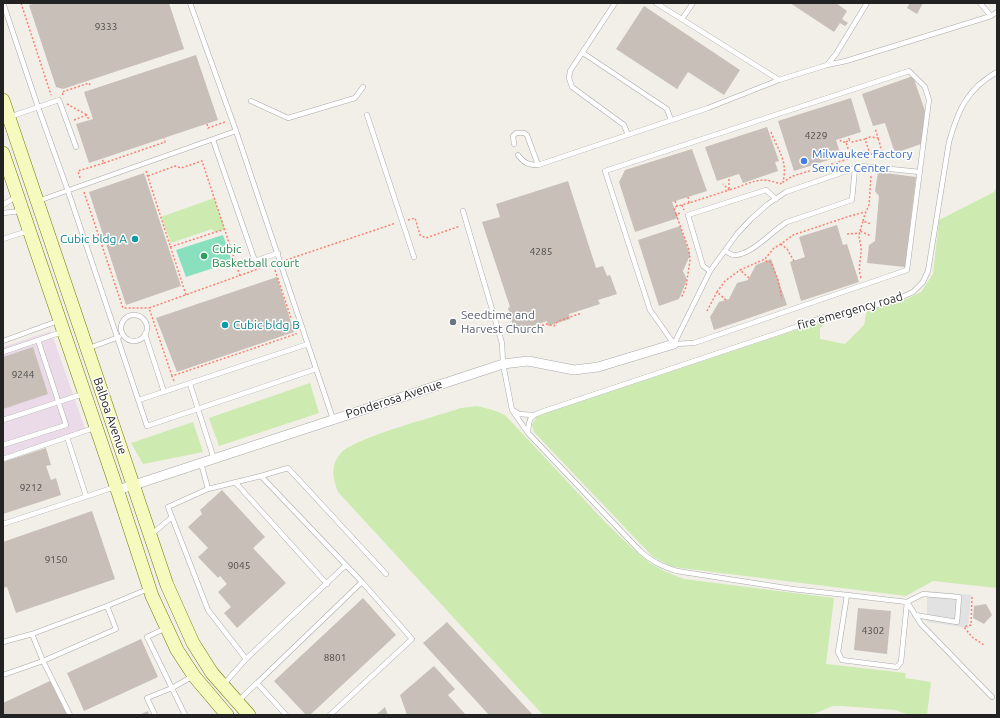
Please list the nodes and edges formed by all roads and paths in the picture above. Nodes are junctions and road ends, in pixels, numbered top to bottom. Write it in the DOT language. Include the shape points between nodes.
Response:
graph roads {
  1 [pos="21,3"];
  2 [pos="190,3"];
  3 [pos="615,3"];
  4 [pos="656,3"];
  5 [pos="693,3"];
  6 [pos="867,3"];
  7 [pos="980,3"];
  8 [pos="3,4"];
  9 [pos="997,12"];
  10 [pos="991,16"];
  11 [pos="682,19"];
  12 [pos="583,53"];
  13 [pos="827,65"];
  14 [pos="997,72"];
  15 [pos="779,80"];
  16 [pos="90,85"];
  17 [pos="363,87"];
  18 [pos="62,92"];
  19 [pos="64,98"];
  20 [pos="3,100"];
  21 [pos="251,102"];
  22 [pos="38,107"];
  23 [pos="67,109"];
  24 [pos="87,115"];
  25 [pos="367,115"];
  26 [pos="8,117"];
  27 [pos="89,120"];
  28 [pos="232,120"];
  29 [pos="671,120"];
  30 [pos="71,121"];
  31 [pos="207,124"];
  32 [pos="875,128"];
  33 [pos="236,131"];
  34 [pos="771,132"];
  35 [pos="628,135"];
  36 [pos="164,138"];
  37 [pos="878,138"];
  38 [pos="865,139"];
  39 [pos="213,140"];
  40 [pos="840,140"];
  41 [pos="846,142"];
  42 [pos="514,144"];
  43 [pos="76,146"];
  44 [pos="3,153"];
  45 [pos="870,154"];
  46 [pos="518,156"];
  47 [pos="851,158"];
  48 [pos="102,159"];
  49 [pos="104,163"];
  50 [pos="538,165"];
  51 [pos="855,168"];
  52 [pos="146,170"];
  53 [pos="920,172"];
  54 [pos="147,176"];
  55 [pos="871,176"];
  56 [pos="80,178"];
  57 [pos="729,179"];
  58 [pos="783,182"];
  59 [pos="723,184"];
  60 [pos="68,190"];
  61 [pos="729,190"];
  62 [pos="84,191"];
  63 [pos="688,197"];
  64 [pos="776,199"];
  65 [pos="37,201"];
  66 [pos="675,201"];
  67 [pos="690,202"];
  68 [pos="20,204"];
  69 [pos="3,205"];
  70 [pos="682,205"];
  71 [pos="677,206"];
  72 [pos="463,211"];
  73 [pos="866,212"];
  74 [pos="3,213"];
  75 [pos="676,214"];
  76 [pos="408,220"];
  77 [pos="863,221"];
  78 [pos="396,223"];
  79 [pos="871,224"];
  80 [pos="460,226"];
  81 [pos="225,229"];
  82 [pos="29,230"];
  83 [pos="860,232"];
  84 [pos="847,234"];
  85 [pos="871,236"];
  86 [pos="3,239"];
  87 [pos="781,244"];
  88 [pos="170,247"];
  89 [pos="725,250"];
  90 [pos="278,254"];
  91 [pos="414,257"];
  92 [pos="765,259"];
  93 [pos="286,260"];
  94 [pos="794,261"];
  95 [pos="740,270"];
  96 [pos="710,271"];
  97 [pos="240,276"];
  98 [pos="749,278"];
  99 [pos="861,280"];
  100 [pos="717,292"];
  101 [pos="681,294"];
  102 [pos="186,295"];
  103 [pos="782,299"];
  104 [pos="726,300"];
  105 [pos="149,308"];
  106 [pos="707,311"];
  107 [pos="582,313"];
  108 [pos="291,319"];
  109 [pos="62,326"];
  110 [pos="294,326"];
  111 [pos="531,330"];
  112 [pos="123,334"];
  113 [pos="145,334"];
  114 [pos="118,338"];
  115 [pos="38,340"];
  116 [pos="3,341"];
  117 [pos="308,344"];
  118 [pos="674,344"];
  119 [pos="88,349"];
  120 [pos="3,352"];
  121 [pos="503,364"];
  122 [pos="316,369"];
  123 [pos="172,376"];
  124 [pos="175,383"];
  125 [pos="190,384"];
  126 [pos="164,392"];
  127 [pos="85,393"];
  128 [pos="139,400"];
  129 [pos="58,402"];
  130 [pos="198,409"];
  131 [pos="512,410"];
  132 [pos="533,415"];
  133 [pos="333,419"];
  134 [pos="3,420"];
  135 [pos="96,428"];
  136 [pos="528,433"];
  137 [pos="67,437"];
  138 [pos="3,445"];
  139 [pos="214,458"];
  140 [pos="3,459"];
  141 [pos="201,463"];
  142 [pos="261,476"];
  143 [pos="235,482"];
  144 [pos="134,485"];
  145 [pos="117,488"];
  146 [pos="208,489"];
  147 [pos="86,496"];
  148 [pos="172,517"];
  149 [pos="3,524"];
  150 [pos="151,535"];
  151 [pos="346,565"];
  152 [pos="386,574"];
  153 [pos="362,582"];
  154 [pos="327,584"];
  155 [pos="149,588"];
  156 [pos="847,595"];
  157 [pos="972,596"];
  158 [pos="907,602"];
  159 [pos="107,606"];
  160 [pos="915,615"];
  161 [pos="166,628"];
  162 [pos="32,634"];
  163 [pos="3,642"];
  164 [pos="984,645"];
  165 [pos="246,659"];
  166 [pos="43,660"];
  167 [pos="3,675"];
  168 [pos="194,676"];
  169 [pos="257,683"];
  170 [pos="223,686"];
  171 [pos="172,688"];
  172 [pos="992,697"];
  173 [pos="237,702"];
  174 [pos="70,715"];
  175 [pos="155,715"];
  176 [pos="185,715"];
  177 [pos="227,715"];
  178 [pos="248,715"];
  179 [pos="286,715"];
  180 [pos="330,715"];
  1 -- 18 [label="path" via="52,96"];
  2 -- 28 [label="lane"];
  3 -- 12 [label="lane"];
  4 -- 11 [label="lane"];
  5 -- 11 [label="lane"];
  6 -- 13 [label="lane"];
  7 -- 10 [label="lane"];
  8 -- 22 [label="lane"];
  9 -- 10 [label="lane"];
  10 -- 13 [label="lane" via="846,62"];
  11 -- 15 [label="lane"];
  12 -- 29 [label="lane" via="667,108"];
  12 -- 35 [label="lane" via="570,71 572,87 624,125"];
  13 -- 15 [label="lane"];
  14 -- 132 [label="lane, fire emergency road" via="979,85 964,101 954,122 928,271 923,282 913,292 893,301 821,318"];
  15 -- 29 [label="lane"];
  16 -- 18 [label="path"];
  17 -- 21 [label="lane" via="355,98 288,118"];
  18 -- 19 [label="path"];
  20 -- 26 [label="main road, Balboa Avenue"];
  22 -- 26 [label="lane"];
  22 -- 43 [label="lane" via="59,100"];
  22 -- 60 [label="lane"];
  23 -- 24 [label="path" via="65,103"];
  24 -- 27 [label="path"];
  24 -- 30 [label="path"];
  25 -- 91 [label="lane"];
  26 -- 65 [label="main road, Balboa Avenue"];
  28 -- 31 [label="path" via="208,128"];
  28 -- 33 [label="lane"];
  29 -- 35 [label="lane"];
  32 -- 37 [label="path"];
  33 -- 39 [label="lane"];
  33 -- 90 [label="lane"];
  34 -- 58 [label="path" via="784,162"];
  35 -- 50 [label="lane"];
  36 -- 49 [label="path" via="165,142"];
  37 -- 38 [label="path"];
  37 -- 45 [label="path" via="883,155"];
  38 -- 41 [label="path" via="852,142 849,139"];
  38 -- 45 [label="path"];
  39 -- 60 [label="lane"];
  39 -- 90 [label="lane" via="255,261"];
  40 -- 41 [label="path"];
  41 -- 47 [label="path"];
  42 -- 50 [label="lane" via="516,134 527,135"];
  44 -- 68 [label="main road, Balboa Avenue"];
  45 -- 47 [label="path"];
  46 -- 50 [label="lane" via="529,165"];
  47 -- 58 [label="path" via="792,176"];
  48 -- 49 [label="path"];
  49 -- 56 [label="path" via="78,171"];
  51 -- 53 [label="lane" via="862,166"];
  51 -- 64 [label="lane" via="786,192"];
  51 -- 89 [label="lane" via="852,200 787,222 747,251 732,255"];
  52 -- 54 [label="path"];
  53 -- 118 [label="lane" via="907,270 694,343"];
  53 -- 118 [label="lane" via="929,100 925,87 909,71 605,171 650,310"];
  54 -- 81 [label="path" via="175,166 180,168 202,161"];
  54 -- 88 [label="path"];
  55 -- 73 [label="path" via="869,205"];
  57 -- 61 [label="path"];
  58 -- 61 [label="path" via="780,184 772,180 761,180"];
  59 -- 61 [label="path"];
  60 -- 65 [label="lane"];
  60 -- 114 [label="lane"];
  61 -- 67 [label="path"];
  62 -- 105 [label="path" via="122,308"];
  63 -- 67 [label="path"];
  64 -- 89 [label="lane" via="751,219"];
  64 -- 96 [label="lane" via="766,190 688,215 703,266"];
  65 -- 68 [label="main road"];
  65 -- 119 [label="main road, Balboa Avenue"];
  66 -- 71 [label="path"];
  67 -- 70 [label="path"];
  68 -- 69 [label="lane"];
  68 -- 74 [label="lane"];
  68 -- 82 [label="main road, Balboa Avenue"];
  70 -- 71 [label="path"];
  70 -- 75 [label="path" via="685,212"];
  71 -- 75 [label="path" via="674,208"];
  72 -- 121 [label="lane" via="502,342"];
  73 -- 77 [label="path"];
  73 -- 87 [label="path" via="793,235"];
  75 -- 101 [label="path" via="690,260 686,287 682,296"];
  76 -- 80 [label="path" via="415,218 420,235 426,238"];
  77 -- 79 [label="path"];
  77 -- 83 [label="path"];
  78 -- 93 [label="path"];
  81 -- 88 [label="path"];
  81 -- 97 [label="path"];
  82 -- 86 [label="lane"];
  82 -- 109 [label="main road, Balboa Avenue"];
  83 -- 84 [label="path"];
  83 -- 85 [label="path"];
  83 -- 99 [label="path" via="858,270"];
  87 -- 92 [label="path"];
  87 -- 94 [label="path"];
  88 -- 102 [label="path"];
  89 -- 96 [label="lane"];
  90 -- 117 [label="lane"];
  92 -- 95 [label="path"];
  92 -- 103 [label="path" via="771,262"];
  95 -- 98 [label="path"];
  95 -- 100 [label="path" via="725,281"];
  96 -- 118 [label="lane"];
  97 -- 102 [label="path"];
  97 -- 108 [label="path" via="269,265 274,267"];
  100 -- 104 [label="path"];
  100 -- 106 [label="path"];
  102 -- 105 [label="path"];
  105 -- 123 [label="path"];
  107 -- 111 [label="path" via="558,321 554,326 546,324"];
  109 -- 115 [label="lane"];
  109 -- 116 [label="lane"];
  109 -- 127 [label="main road, Balboa Avenue"];
  110 -- 123 [label="path" via="296,334"];
  112 -- 113 [label="lane" via="128,339 136,341"];
  112 -- 113 [label="lane" via="123,321 130,316 138,315 144,320 147,328"];
  112 -- 114 [label="lane"];
  113 -- 126 [label="lane"];
  114 -- 119 [label="lane"];
  114 -- 128 [label="lane"];
  115 -- 120 [label="lane"];
  115 -- 129 [label="lane"];
  117 -- 122 [label="lane"];
  117 -- 125 [label="lane"];
  118 -- 121 [label="street, Ponderosa Avenue" via="598,367 574,370 528,361"];
  119 -- 144 [label="main road, Balboa Avenue"];
  121 -- 131 [label="lane"];
  121 -- 133 [label="street, Ponderosa Avenue"];
  122 -- 130 [label="lane"];
  122 -- 133 [label="lane"];
  123 -- 124 [label="path"];
  125 -- 126 [label="lane"];
  125 -- 130 [label="lane"];
  126 -- 128 [label="lane"];
  127 -- 129 [label="lane"];
  127 -- 135 [label="main road, Balboa Avenue"];
  128 -- 130 [label="lane" via="147,426"];
  129 -- 134 [label="lane"];
  129 -- 138 [label="lane" via="66,425"];
  130 -- 139 [label="lane"];
  131 -- 132 [label="lane" via="519,414"];
  131 -- 136 [label="lane"];
  132 -- 136 [label="lane" via="529,421"];
  133 -- 139 [label="street, Ponderosa Avenue"];
  135 -- 137 [label="lane"];
  135 -- 145 [label="main road, Balboa Avenue"];
  136 -- 156 [label="lane" via="640,551 659,566 677,571"];
  137 -- 140 [label="lane"];
  137 -- 147 [label="lane"];
  139 -- 141 [label="street, Ponderosa Avenue"];
  141 -- 144 [label="street, Ponderosa Avenue"];
  141 -- 146 [label="lane"];
  142 -- 143 [label="lane"];
  142 -- 151 [label="lane"];
  142 -- 152 [label="lane" via="288,468"];
  143 -- 146 [label="lane"];
  143 -- 154 [label="lane"];
  144 -- 145 [label="street, Ponderosa Avenue"];
  144 -- 150 [label="main road, Balboa Avenue"];
  145 -- 147 [label="lane"];
  145 -- 155 [label="main road, Balboa Avenue"];
  146 -- 148 [label="lane" via="168,507"];
  147 -- 149 [label="lane"];
  148 -- 150 [label="lane"];
  148 -- 165 [label="lane" via="208,610"];
  150 -- 170 [label="main road, Balboa Avenue" via="167,585 193,643"];
  151 -- 153 [label="lane"];
  151 -- 154 [label="lane"];
  153 -- 169 [label="lane"];
  153 -- 180 [label="lane" via="412,639"];
  154 -- 165 [label="lane"];
  155 -- 159 [label="lane"];
  155 -- 161 [label="main road, Balboa Avenue"];
  156 -- 158 [label="lane"];
  156 -- 158 [label="lane" via="838,652 842,660 897,667 901,662"];
  157 -- 164 [label="path" via="971,625 964,627 972,637"];
  158 -- 160 [label="lane"];
  158 -- 160 [label="lane" via="923,594 959,597 957,622"];
  159 -- 162 [label="lane"];
  159 -- 166 [label="lane" via="116,629"];
  160 -- 172 [label="lane"];
  161 -- 168 [label="main road, Balboa Avenue"];
  161 -- 171 [label="lane" via="147,637"];
  162 -- 163 [label="lane"];
  162 -- 166 [label="lane"];
  165 -- 170 [label="lane"];
  166 -- 167 [label="lane"];
  166 -- 174 [label="lane"];
  168 -- 171 [label="lane"];
  168 -- 177 [label="main road, Balboa Avenue"];
  169 -- 173 [label="lane"];
  169 -- 179 [label="lane"];
  170 -- 173 [label="main road, Balboa Avenue"];
  171 -- 175 [label="lane" via="147,698"];
  171 -- 176 [label="lane"];
  173 -- 178 [label="main road, Balboa Avenue"];
}
